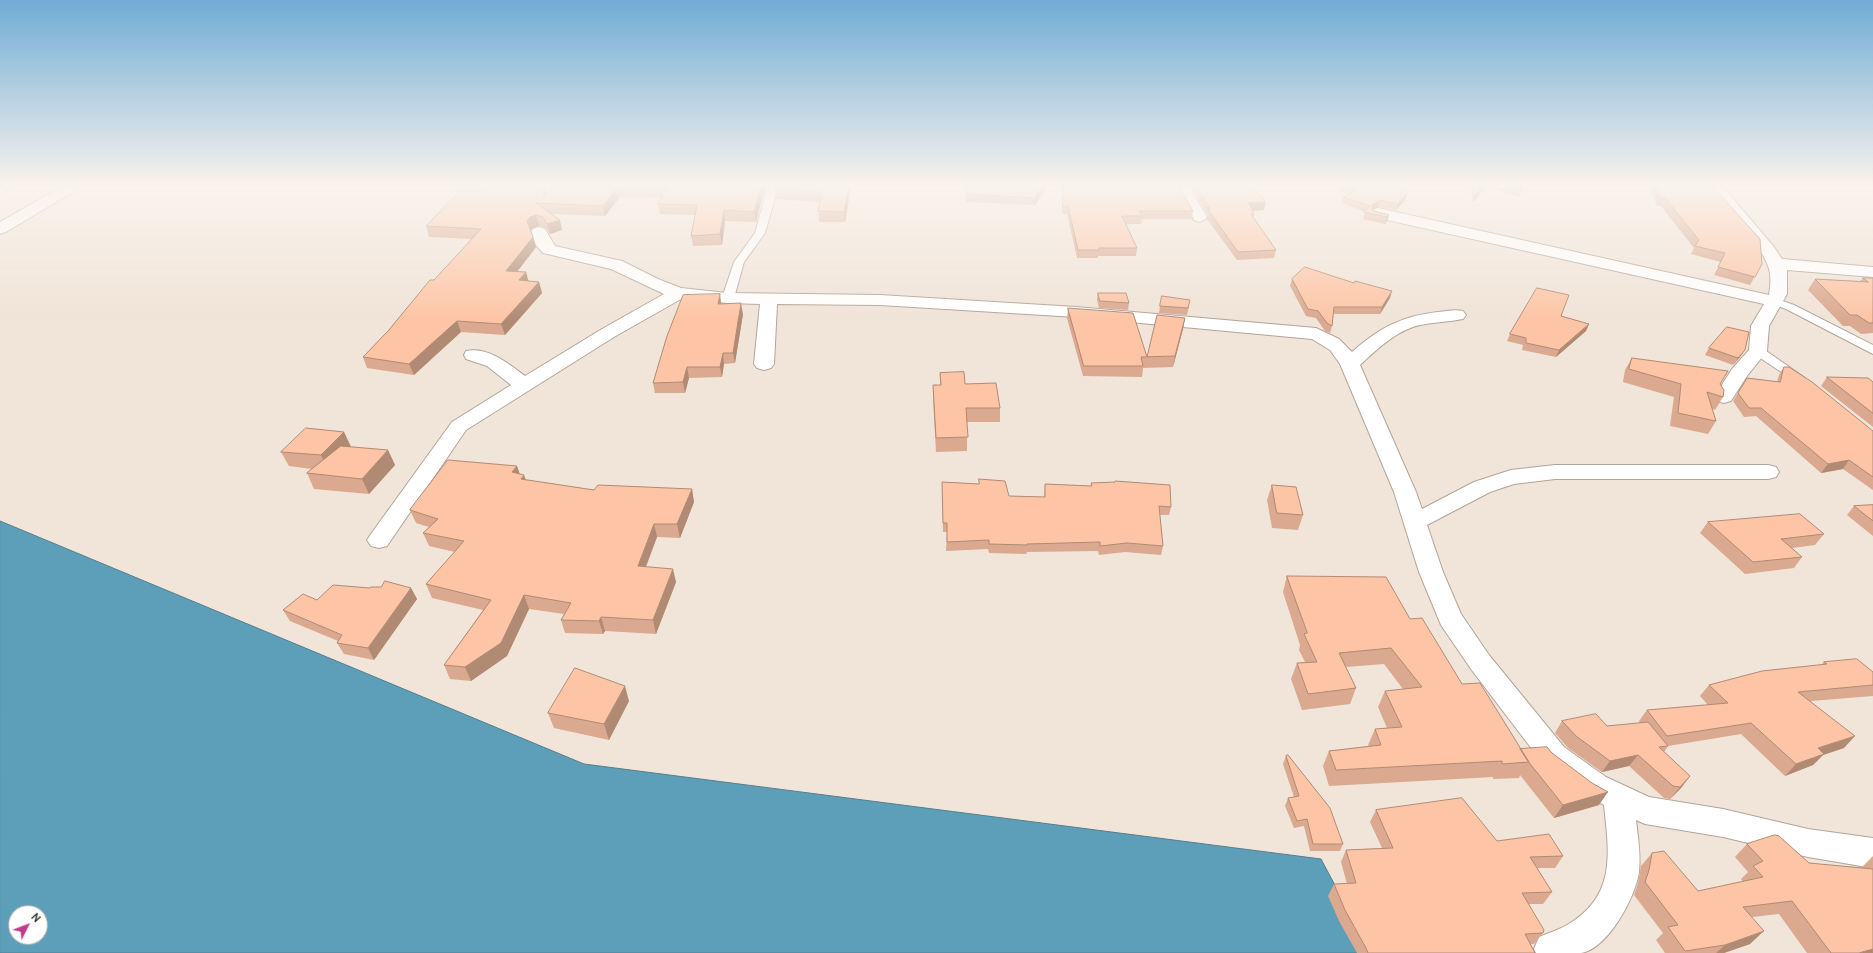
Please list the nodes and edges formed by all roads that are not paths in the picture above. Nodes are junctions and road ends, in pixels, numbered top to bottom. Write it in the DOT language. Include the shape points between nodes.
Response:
graph roads {
  1 [pos="760,231"];
  2 [pos="1461,231"];
  3 [pos="1751,231"];
  4 [pos="539,232"];
  5 [pos="1777,264"];
  6 [pos="1873,272"];
  7 [pos="678,293"];
  8 [pos="728,298"];
  9 [pos="769,298"];
  10 [pos="1774,301"];
  11 [pos="1457,315"];
  12 [pos="1873,350"];
  13 [pos="1758,351"];
  14 [pos="473,355"];
  15 [pos="764,364"];
  16 [pos="1350,364"];
  17 [pos="524,385"];
  18 [pos="1811,386"];
  19 [pos="1724,397"];
  20 [pos="1768,472"];
  21 [pos="1416,522"];
  22 [pos="379,540"];
  23 [pos="1618,797"];
  24 [pos="1873,853"];
  25 [pos="1551,949"];
  1 -- 8 [label="lane" via="739,262"];
  2 -- 10 [label="street"];
  3 -- 5 [label="street"];
  4 -- 7 [label="street" via="548,250 616,265"];
  5 -- 6 [label="street"];
  5 -- 10 [label="street" via="1780,271 1779,284"];
  7 -- 8 [label="street"];
  7 -- 17 [label="street"];
  8 -- 9 [label="street"];
  9 -- 15 [label="street"];
  9 -- 16 [label="street" via="880,300 1084,313 1299,332 1316,334 1331,341 1343,350"];
  10 -- 12 [label="lane"];
  10 -- 13 [label="street" via="1760,326"];
  11 -- 16 [label="street" via="1425,319 1401,326 1363,351"];
  13 -- 18 [label="lane"];
  13 -- 19 [label="street" via="1739,373"];
  14 -- 17 [label="street" via="494,362"];
  16 -- 21 [label="street"];
  17 -- 22 [label="street" via="459,426"];
  20 -- 21 [label="street" via="1554,472 1511,477 1482,487"];
  21 -- 23 [label="street" via="1431,572 1450,618 1480,662 1554,756 1595,786"];
  23 -- 24 [label="street" via="1645,810 1723,823 1808,843"];
  23 -- 25 [label="street" via="1624,862 1619,886 1611,904 1592,928"];
}
